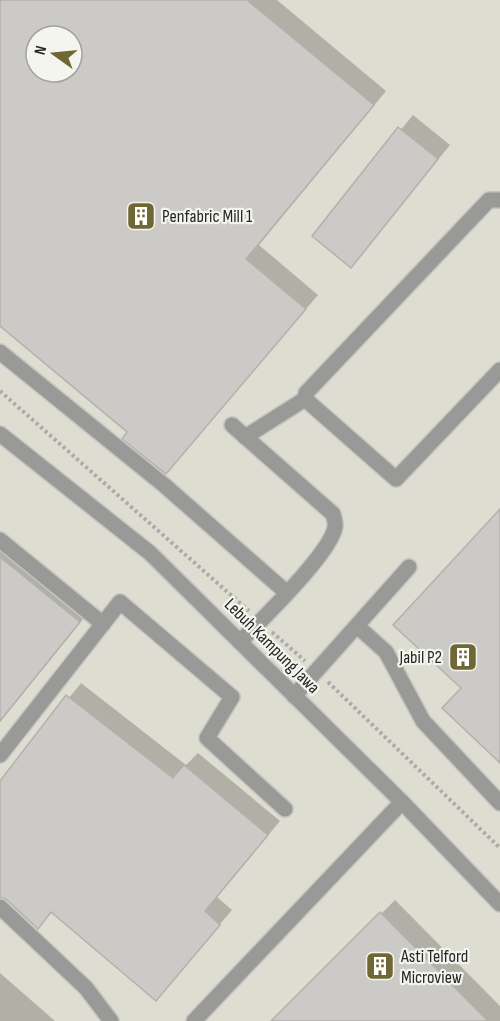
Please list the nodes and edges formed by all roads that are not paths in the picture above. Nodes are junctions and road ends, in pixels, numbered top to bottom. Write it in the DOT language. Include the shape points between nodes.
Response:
graph roads {
  1 [pos="500,200"];
  2 [pos="0,352"];
  3 [pos="500,370"];
  4 [pos="305,399"];
  5 [pos="232,425"];
  6 [pos="0,434"];
  7 [pos="245,437"];
  8 [pos="0,540"];
  9 [pos="409,567"];
  10 [pos="286,592"];
  11 [pos="103,624"];
  12 [pos="357,626"];
  13 [pos="240,642"];
  14 [pos="294,696"];
  15 [pos="0,755"];
  16 [pos="402,802"];
  17 [pos="500,803"];
  18 [pos="285,809"];
  19 [pos="500,904"];
  20 [pos="0,907"];
  21 [pos="111,1021"];
  22 [pos="194,1021"];
  1 -- 4 [label="street" via="489,200 306,393"];
  2 -- 10 [label="street" via="164,485"];
  3 -- 4 [label="street" via="396,479"];
  4 -- 7 [label="street"];
  5 -- 7 [label="street"];
  6 -- 13 [label="street, Lebuh Kampung Jawa" via="150,553"];
  7 -- 10 [label="street" via="333,514 335,529 328,543"];
  8 -- 11 [label="street"];
  9 -- 12 [label="street"];
  10 -- 13 [label="street"];
  11 -- 15 [label="street"];
  11 -- 18 [label="street" via="120,602 232,697 207,738"];
  12 -- 14 [label="street"];
  12 -- 17 [label="street" via="386,652 423,721"];
  13 -- 14 [label="street, Lebuh Kampung Jawa"];
  14 -- 16 [label="street, Lebuh Kampung Jawa"];
  16 -- 19 [label="street, Lebuh Kampung Jawa"];
  16 -- 22 [label="street"];
  20 -- 21 [label="street" via="86,988"];
}
